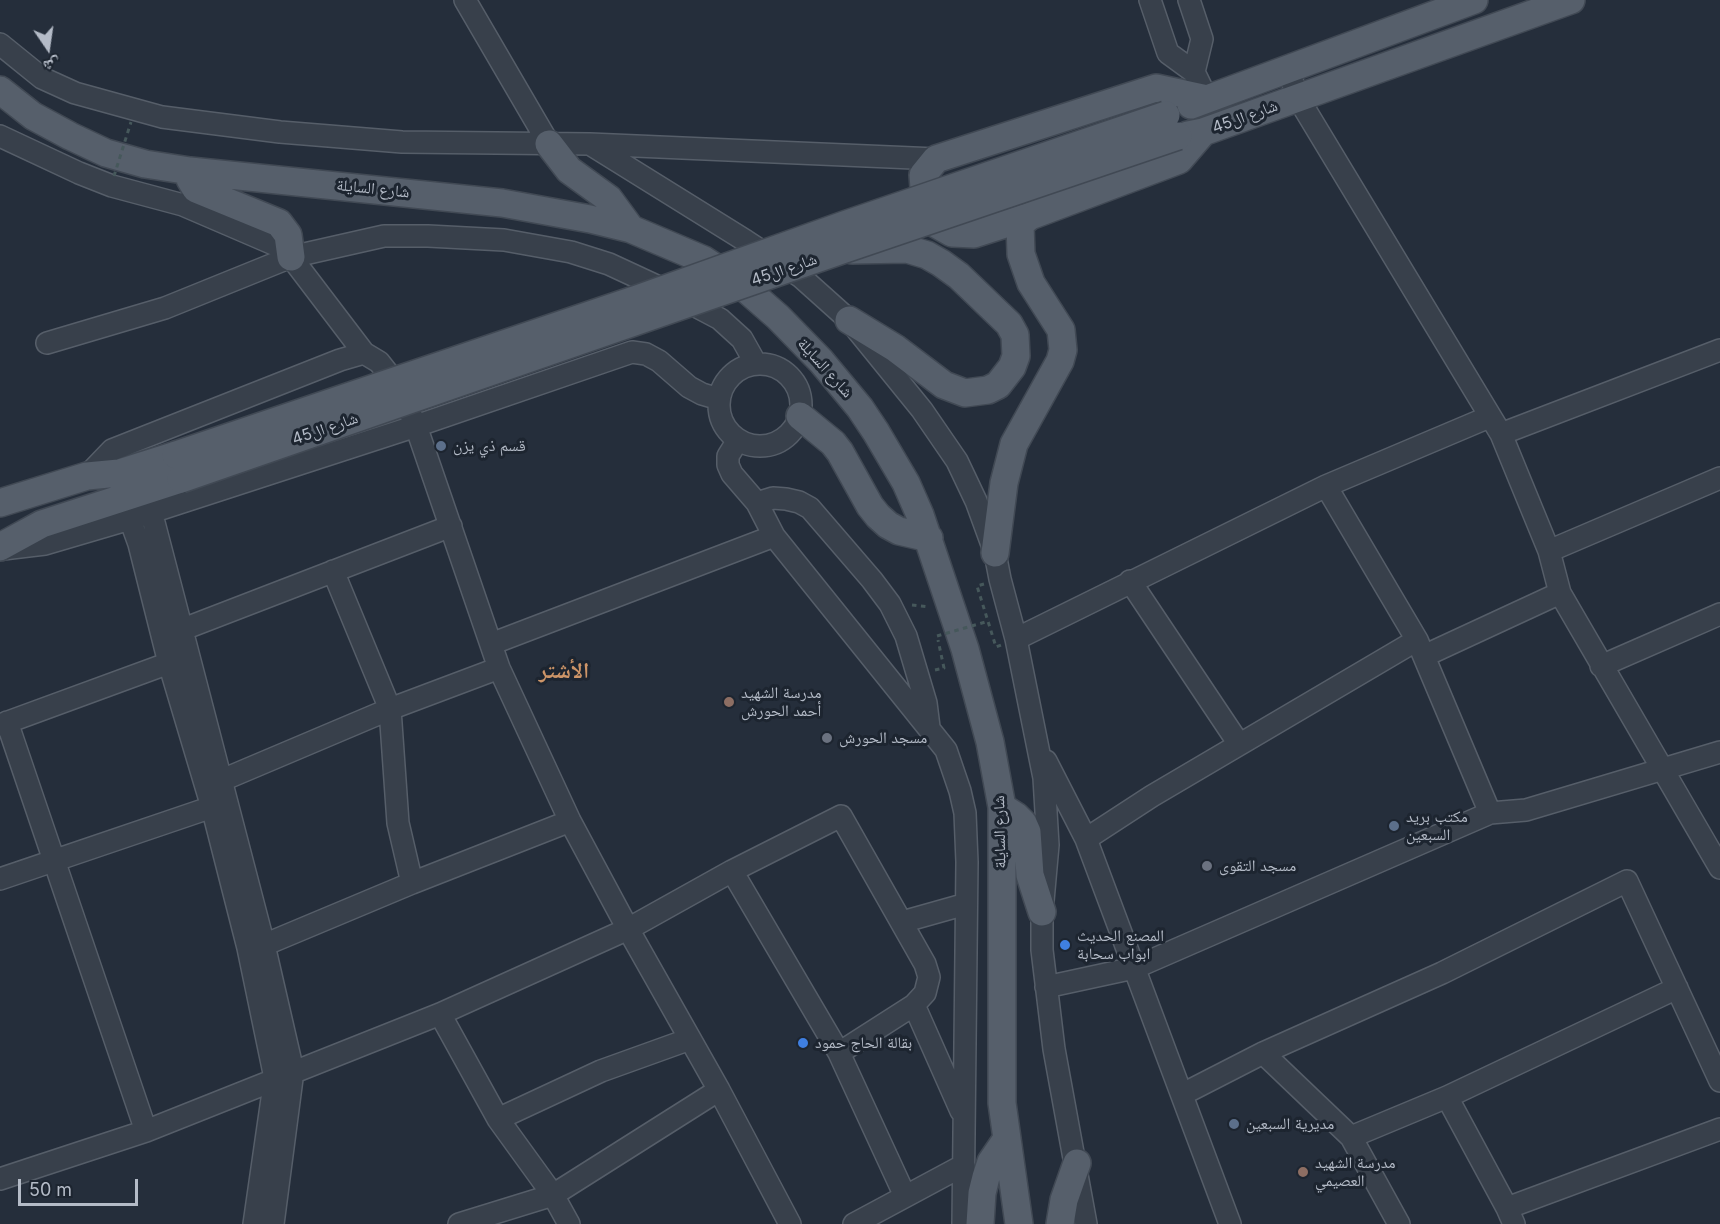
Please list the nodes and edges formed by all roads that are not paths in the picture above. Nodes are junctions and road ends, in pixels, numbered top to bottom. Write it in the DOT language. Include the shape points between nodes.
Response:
graph roads {
  1 [pos="465,0"];
  2 [pos="1150,0"];
  3 [pos="1189,0"];
  4 [pos="1474,0"];
  5 [pos="1571,0"];
  6 [pos="0,44"];
  7 [pos="1288,69"];
  8 [pos="1194,72"];
  9 [pos="0,90"];
  10 [pos="1298,98"];
  11 [pos="1207,99"];
  12 [pos="1182,128"];
  13 [pos="0,136"];
  14 [pos="549,144"];
  15 [pos="590,144"];
  16 [pos="936,159"];
  17 [pos="190,171"];
  18 [pos="1030,216"];
  19 [pos="631,229"];
  20 [pos="842,250"];
  21 [pos="291,257"];
  22 [pos="849,320"];
  23 [pos="47,343"];
  24 [pos="1720,350"];
  25 [pos="364,353"];
  26 [pos="756,364"];
  27 [pos="719,399"];
  28 [pos="800,416"];
  29 [pos="1495,425"];
  30 [pos="416,426"];
  31 [pos="738,440"];
  32 [pos="178,467"];
  33 [pos="87,476"];
  34 [pos="1720,477"];
  35 [pos="1326,486"];
  36 [pos="0,503"];
  37 [pos="757,503"];
  38 [pos="151,511"];
  39 [pos="130,519"];
  40 [pos="451,526"];
  41 [pos="774,536"];
  42 [pos="929,538"];
  43 [pos="0,548"];
  44 [pos="1549,551"];
  45 [pos="995,553"];
  46 [pos="333,571"];
  47 [pos="1130,581"];
  48 [pos="1560,593"];
  49 [pos="1720,614"];
  50 [pos="181,630"];
  51 [pos="1016,639"];
  52 [pos="491,644"];
  53 [pos="1420,648"];
  54 [pos="169,663"];
  55 [pos="1600,666"];
  56 [pos="499,668"];
  57 [pos="390,710"];
  58 [pos="4,724"];
  59 [pos="929,727"];
  60 [pos="1239,744"];
  61 [pos="1038,745"];
  62 [pos="1720,752"];
  63 [pos="1661,769"];
  64 [pos="220,781"];
  65 [pos="212,807"];
  66 [pos="1002,807"];
  67 [pos="1490,813"];
  68 [pos="570,821"];
  69 [pos="1086,839"];
  70 [pos="54,860"];
  71 [pos="1720,867"];
  72 [pos="732,871"];
  73 [pos="0,879"];
  74 [pos="412,883"];
  75 [pos="966,904"];
  76 [pos="1042,912"];
  77 [pos="902,922"];
  78 [pos="628,929"];
  79 [pos="264,945"];
  80 [pos="1134,968"];
  81 [pos="1046,987"];
  82 [pos="1677,988"];
  83 [pos="914,1005"];
  84 [pos="440,1014"];
  85 [pos="690,1039"];
  86 [pos="839,1053"];
  87 [pos="1263,1053"];
  88 [pos="284,1074"];
  89 [pos="1720,1082"];
  90 [pos="719,1090"];
  91 [pos="1183,1095"];
  92 [pos="1448,1097"];
  93 [pos="498,1119"];
  94 [pos="965,1119"];
  95 [pos="1720,1129"];
  96 [pos="146,1131"];
  97 [pos="1351,1137"];
  98 [pos="1006,1140"];
  99 [pos="1077,1163"];
  100 [pos="964,1165"];
  101 [pos="0,1179"];
  102 [pos="553,1195"];
  103 [pos="905,1196"];
  104 [pos="1510,1216"];
  105 [pos="254,1224"];
  106 [pos="273,1224"];
  107 [pos="459,1224"];
  108 [pos="569,1224"];
  109 [pos="789,1224"];
  110 [pos="854,1224"];
  111 [pos="963,1224"];
  112 [pos="980,1224"];
  113 [pos="1019,1224"];
  114 [pos="1060,1224"];
  115 [pos="1086,1224"];
  116 [pos="1230,1224"];
  117 [pos="1399,1224"];
  1 -- 14 [label="street"];
  2 -- 8 [label="street" via="1168,53"];
  3 -- 8 [label="street" via="1202,39"];
  4 -- 7 [label="main road, شارع ال45"];
  5 -- 10 [label="main road, شارع ال45"];
  6 -- 14 [label="street" via="42,78 75,93 162,117 402,142"];
  7 -- 10 [label="street"];
  7 -- 11 [label="main road, شارع ال45"];
  8 -- 11 [label="street"];
  9 -- 17 [label="main road, شارع السايلة" via="33,116 106,153"];
  10 -- 12 [label="main road, شارع ال45"];
  10 -- 29 [label="street"];
  11 -- 12 [label="main road, شارع ال45"];
  11 -- 16 [label="main road" via="1156,88"];
  12 -- 18 [label="main road" via="1179,160"];
  12 -- 20 [label="main road, شارع ال45, bridge"];
  12 -- 32 [label="main road, شارع ال45, bridge" via="855,222"];
  13 -- 21 [label="street" via="112,186 183,205 262,238"];
  14 -- 15 [label="street"];
  14 -- 19 [label="main road" via="569,170 609,199"];
  15 -- 16 [label="street"];
  15 -- 22 [label="street" via="801,277"];
  16 -- 18 [label="main road" via="923,175 925,201 936,224 952,233 974,234"];
  17 -- 19 [label="main road, شارع السايلة" via="502,203"];
  17 -- 21 [label="main road" via="196,189 279,223 288,235"];
  18 -- 45 [label="main road" via="1020,224 1021,254 1031,283 1057,320 1063,350 1014,444 1004,483"];
  19 -- 42 [label="main road, شارع السايلة" via="704,260 738,282 821,361 860,408 890,455"];
  20 -- 22 [label="main road" via="907,249 941,263 1010,324 1016,357 998,385 988,390 954,391"];
  20 -- 32 [label="main road, شارع ال45, bridge"];
  21 -- 23 [label="street" via="165,308"];
  21 -- 25 [label="street"];
  21 -- 26 [label="street" via="384,236 504,240 571,252 609,264 720,319 742,339"];
  22 -- 45 [label="street" via="922,410 957,461"];
  24 -- 29 [label="street"];
  25 -- 30 [label="street" via="379,362 398,386"];
  25 -- 33 [label="street" via="112,450"];
  26 -- 27 [label="street" via="728,379"];
  26 -- 28 [label="street" via="788,375 800,394"];
  27 -- 30 [label="street" via="689,387 659,361 632,352"];
  27 -- 31 [label="street" via="722,422"];
  28 -- 31 [label="street" via="795,428 775,444 762,447"];
  28 -- 42 [label="main road" via="833,442 878,516 899,531"];
  29 -- 35 [label="street"];
  29 -- 44 [label="street"];
  30 -- 38 [label="street"];
  30 -- 40 [label="street"];
  31 -- 37 [label="street" via="728,456 728,465"];
  32 -- 33 [label="main road, شارع ال45"];
  32 -- 43 [label="main road, شارع ال45" via="42,524"];
  33 -- 36 [label="main road, شارع ال45"];
  34 -- 44 [label="street"];
  35 -- 47 [label="street"];
  35 -- 53 [label="street"];
  37 -- 41 [label="street"];
  37 -- 59 [label="street" via="786,499 810,508 872,580 906,636"];
  38 -- 39 [label="street"];
  38 -- 50 [label="street"];
  39 -- 43 [label="street" via="45,544"];
  39 -- 54 [label="street"];
  40 -- 46 [label="street"];
  40 -- 52 [label="street"];
  41 -- 52 [label="street"];
  41 -- 59 [label="street"];
  42 -- 66 [label="main road, شارع السايلة" via="990,741"];
  44 -- 48 [label="street"];
  45 -- 51 [label="street"];
  46 -- 50 [label="street"];
  46 -- 57 [label="street"];
  47 -- 51 [label="street"];
  47 -- 60 [label="street"];
  48 -- 53 [label="street"];
  48 -- 55 [label="street"];
  49 -- 55 [label="street"];
  50 -- 64 [label="street"];
  51 -- 61 [label="street"];
  52 -- 56 [label="street"];
  53 -- 60 [label="street"];
  53 -- 67 [label="street"];
  54 -- 58 [label="street"];
  54 -- 65 [label="street"];
  55 -- 63 [label="street"];
  56 -- 57 [label="street"];
  56 -- 68 [label="street"];
  57 -- 64 [label="street"];
  57 -- 74 [label="street" via="398,823"];
  58 -- 70 [label="street"];
  59 -- 75 [label="street" via="946,750 965,813"];
  60 -- 69 [label="street"];
  61 -- 69 [label="street"];
  61 -- 76 [label="street" via="1048,845"];
  62 -- 63 [label="street"];
  63 -- 67 [label="street" via="1526,810"];
  63 -- 71 [label="street"];
  64 -- 79 [label="street"];
  65 -- 70 [label="street"];
  65 -- 88 [label="street"];
  66 -- 76 [label="main road" via="1016,816 1028,832 1030,875"];
  66 -- 98 [label="main road, شارع السايلة" via="1001,1082"];
  67 -- 80 [label="street"];
  68 -- 74 [label="street"];
  68 -- 78 [label="street"];
  69 -- 80 [label="street"];
  70 -- 73 [label="street"];
  70 -- 96 [label="street"];
  72 -- 77 [label="street" via="840,816"];
  72 -- 78 [label="street"];
  72 -- 86 [label="street"];
  74 -- 79 [label="street"];
  75 -- 77 [label="street"];
  75 -- 94 [label="street"];
  76 -- 81 [label="street"];
  77 -- 83 [label="street" via="929,977 925,993"];
  78 -- 84 [label="street"];
  78 -- 85 [label="street"];
  79 -- 88 [label="street"];
  80 -- 81 [label="street"];
  80 -- 91 [label="street"];
  81 -- 99 [label="street"];
  82 -- 87 [label="street" via="1627,881 1442,973"];
  82 -- 89 [label="street"];
  82 -- 92 [label="street"];
  83 -- 86 [label="street"];
  83 -- 94 [label="street"];
  84 -- 88 [label="street"];
  84 -- 93 [label="street"];
  85 -- 90 [label="street"];
  85 -- 93 [label="street" via="601,1071"];
  86 -- 103 [label="street"];
  87 -- 91 [label="street"];
  87 -- 97 [label="street"];
  88 -- 96 [label="street"];
  88 -- 105 [label="street"];
  88 -- 106 [label="street"];
  90 -- 102 [label="street"];
  90 -- 109 [label="street"];
  91 -- 116 [label="street"];
  92 -- 97 [label="street"];
  92 -- 104 [label="street"];
  93 -- 102 [label="street"];
  94 -- 100 [label="street"];
  95 -- 104 [label="street"];
  96 -- 101 [label="street"];
  97 -- 117 [label="street"];
  98 -- 112 [label="main road" via="991,1162 986,1178"];
  98 -- 113 [label="main road, شارع السايلة"];
  99 -- 114 [label="main road"];
  99 -- 115 [label="street"];
  100 -- 103 [label="street"];
  100 -- 111 [label="street"];
  102 -- 107 [label="street"];
  102 -- 108 [label="street"];
  103 -- 110 [label="street"];
}
